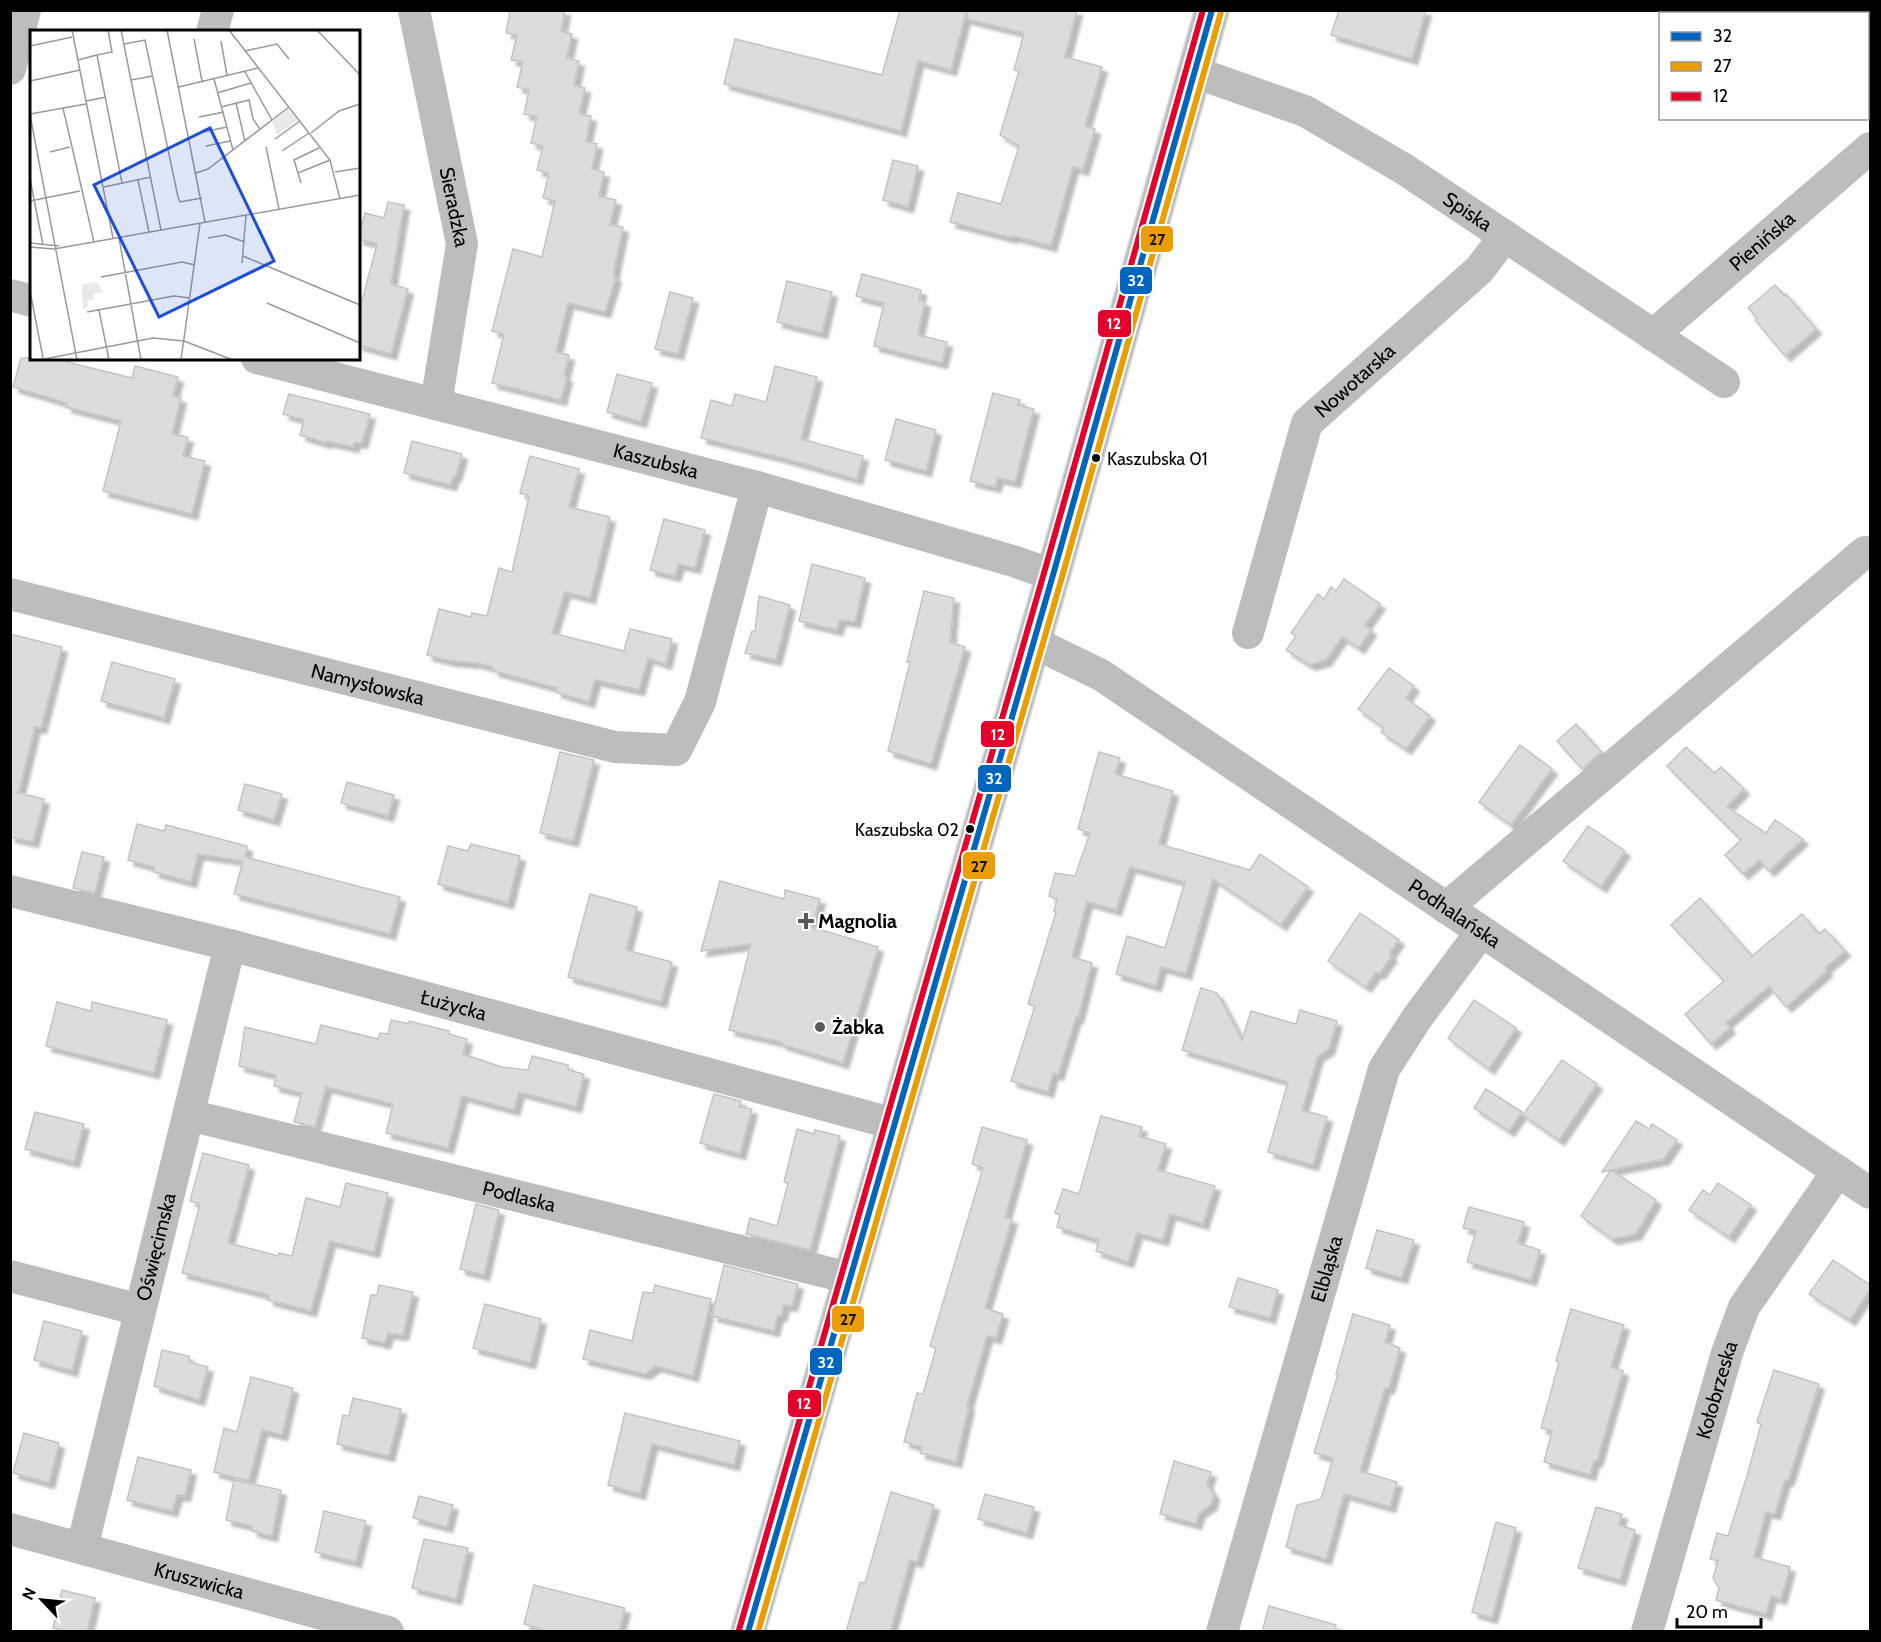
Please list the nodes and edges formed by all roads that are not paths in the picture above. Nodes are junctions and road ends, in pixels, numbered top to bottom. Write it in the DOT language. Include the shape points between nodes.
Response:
graph roads {
  1 [pos="25,10"];
  2 [pos="218,10"];
  3 [pos="414,10"];
  4 [pos="1212,10"];
  5 [pos="213,30"];
  6 [pos="10,69"];
  7 [pos="1194,72"];
  8 [pos="1870,148"];
  9 [pos="1505,236"];
  10 [pos="10,295"];
  11 [pos="30,300"];
  12 [pos="1653,335"];
  13 [pos="265,360"];
  14 [pos="1724,382"];
  15 [pos="435,404"];
  16 [pos="757,487"];
  17 [pos="1865,552"];
  18 [pos="1053,575"];
  19 [pos="10,594"];
  20 [pos="1248,633"];
  21 [pos="1033,642"];
  22 [pos="10,891"];
  23 [pos="1446,908"];
  24 [pos="1481,932"];
  25 [pos="230,945"];
  26 [pos="189,1115"];
  27 [pos="895,1124"];
  28 [pos="1838,1171"];
  29 [pos="1870,1193"];
  30 [pos="10,1276"];
  31 [pos="850,1278"];
  32 [pos="140,1310"];
  33 [pos="10,1529"];
  34 [pos="82,1548"];
  35 [pos="388,1632"];
  36 [pos="747,1632"];
  37 [pos="1222,1632"];
  38 [pos="1647,1632"];
  1 -- 6 [label="street"];
  2 -- 5 [label="street"];
  3 -- 15 [label="street, Sieradzka" via="462,243"];
  4 -- 7 [label="main road"];
  7 -- 9 [label="street, Spiska" via="1305,111 1404,169"];
  7 -- 18 [label="main road"];
  8 -- 12 [label="street, Pienińska"];
  9 -- 12 [label="street, Spiska"];
  9 -- 20 [label="street, Nowotarska" via="1479,270 1307,423"];
  10 -- 11 [label="street"];
  12 -- 14 [label="street, Spiska"];
  13 -- 15 [label="street, Kaszubska"];
  15 -- 16 [label="street, Kaszubska"];
  16 -- 18 [label="street, Kaszubska"];
  16 -- 19 [label="street, Namysłowska" via="700,702 676,750 615,747"];
  17 -- 23 [label="street"];
  18 -- 21 [label="main road"];
  21 -- 23 [label="street, Podhalańska" via="1101,675"];
  21 -- 27 [label="main road"];
  22 -- 25 [label="street, Łużycka"];
  23 -- 24 [label="street, Podhalańska"];
  24 -- 28 [label="street, Podhalańska"];
  24 -- 37 [label="street, Elbląska" via="1384,1069"];
  25 -- 26 [label="street, Oświęcimska"];
  25 -- 27 [label="street, Łużycka"];
  26 -- 31 [label="street, Podlaska"];
  26 -- 32 [label="street, Oświęcimska"];
  27 -- 31 [label="main road"];
  28 -- 29 [label="street, Podhalańska"];
  28 -- 38 [label="street, Kołobrzeska" via="1744,1307 1727,1353"];
  30 -- 32 [label="street"];
  31 -- 36 [label="main road"];
  32 -- 34 [label="street, Oświęcimska"];
  33 -- 34 [label="street, Kruszwicka"];
  34 -- 35 [label="street, Kruszwicka"];
}
